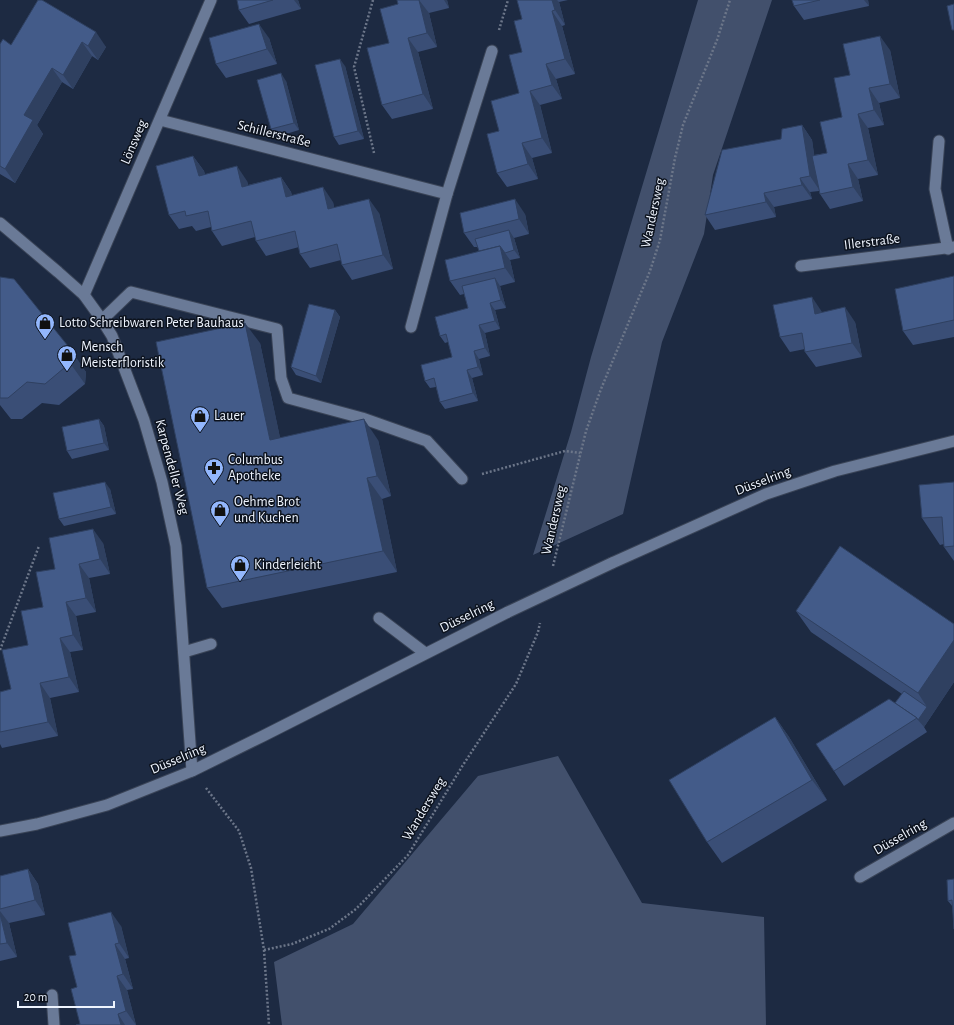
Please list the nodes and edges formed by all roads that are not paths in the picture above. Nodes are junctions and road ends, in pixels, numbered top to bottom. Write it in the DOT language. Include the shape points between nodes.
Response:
graph roads {
  1 [pos="211,0"];
  2 [pos="492,50"];
  3 [pos="160,120"];
  4 [pos="939,141"];
  5 [pos="447,194"];
  6 [pos="0,223"];
  7 [pos="951,248"];
  8 [pos="800,266"];
  9 [pos="84,295"];
  10 [pos="102,320"];
  11 [pos="411,327"];
  12 [pos="954,442"];
  13 [pos="462,479"];
  14 [pos="379,618"];
  15 [pos="211,644"];
  16 [pos="184,652"];
  17 [pos="425,653"];
  18 [pos="192,770"];
  19 [pos="954,823"];
  20 [pos="0,831"];
  21 [pos="860,877"];
  22 [pos="52,995"];
  23 [pos="54,1025"];
  1 -- 3 [label="street, Lönsweg"];
  2 -- 5 [label="street"];
  3 -- 5 [label="street, Schillerstraße"];
  3 -- 9 [label="street, Lönsweg"];
  4 -- 7 [label="street, Illerstraße" via="935,189"];
  5 -- 11 [label="street"];
  6 -- 9 [label="street, Karpendeller Weg"];
  7 -- 8 [label="street, Illerstraße"];
  9 -- 10 [label="street, Karpendeller Weg"];
  10 -- 13 [label="street" via="131,292 277,330 281,378 288,398 362,418 427,441"];
  10 -- 16 [label="street, Karpendeller Weg" via="112,336 144,420 162,482 176,546"];
  12 -- 17 [label="street, Düsselring, bridge" via="835,471 766,494 612,563"];
  14 -- 17 [label="street"];
  15 -- 16 [label="street"];
  16 -- 18 [label="street, Karpendeller Weg"];
  17 -- 18 [label="street, Düsselring" via="306,715"];
  18 -- 20 [label="street, Düsselring" via="107,805"];
  19 -- 21 [label="street, Düsselring"];
  22 -- 23 [label="street"];
}
